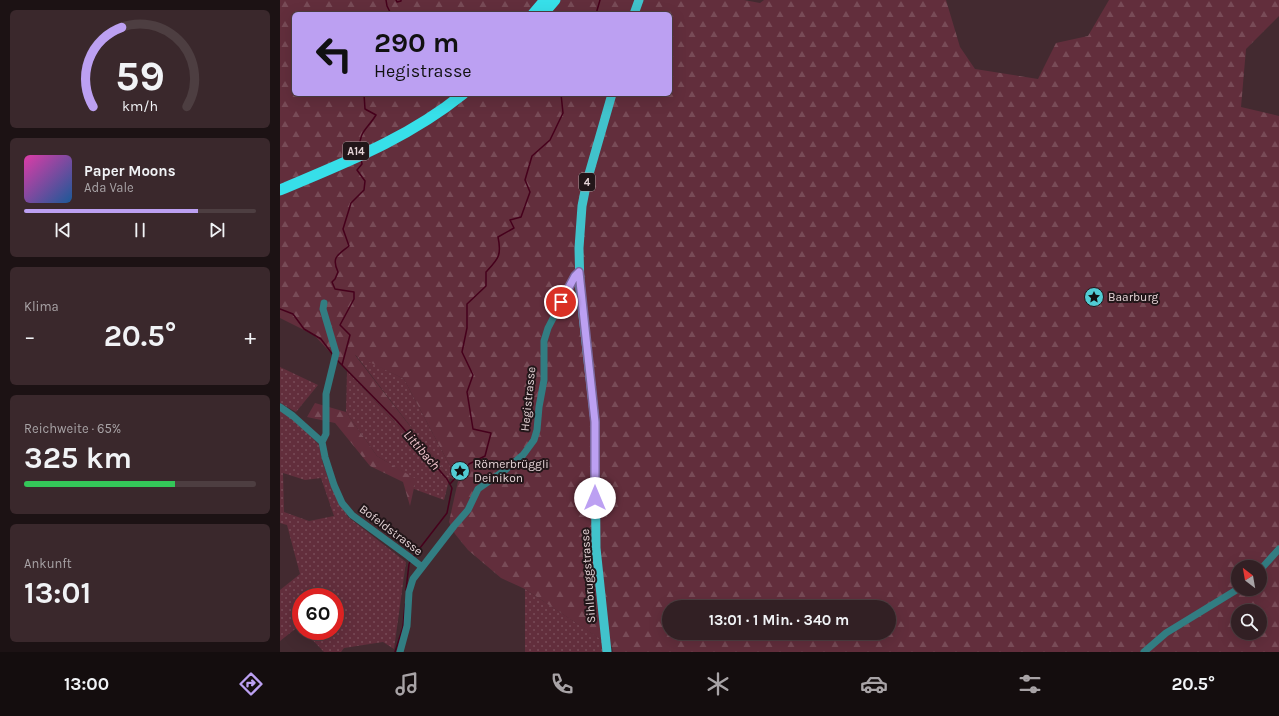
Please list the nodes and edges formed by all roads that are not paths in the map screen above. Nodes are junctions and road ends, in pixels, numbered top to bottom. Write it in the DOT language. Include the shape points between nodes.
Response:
graph roads {
  1 [pos="545,0"];
  2 [pos="555,0"];
  3 [pos="639,0"];
  4 [pos="535,12"];
  5 [pos="545,12"];
  6 [pos="635,12"];
  7 [pos="448,96"];
  8 [pos="460,96"];
  9 [pos="611,96"];
  10 [pos="401,132"];
  11 [pos="309,174"];
  12 [pos="280,182"];
  13 [pos="280,190"];
  14 [pos="579,272"];
  15 [pos="324,303"];
  16 [pos="280,407"];
  17 [pos="322,442"];
  18 [pos="1279,548"];
  19 [pos="1267,562"];
  20 [pos="422,567"];
  21 [pos="1231,593"];
  22 [pos="400,652"];
  23 [pos="607,652"];
  24 [pos="1144,652"];
  1 -- 4 [label="highway"];
  2 -- 5 [label="highway"];
  3 -- 6 [label="main road"];
  7 -- 10 [label="highway, A14"];
  8 -- 10 [label="highway, A14" via="436,115"];
  9 -- 14 [label="main road, Sihlbruggstrasse / 4" via="582,206"];
  10 -- 11 [label="highway, A14"];
  11 -- 12 [label="highway, A14"];
  11 -- 13 [label="highway, A14"];
  14 -- 20 [label="street, Hegistrasse" via="548,328 544,341 544,380 534,440 523,455 478,489 468,510"];
  14 -- 23 [label="main road, Sihlbruggstrasse / 4" via="595,422 596,548"];
  15 -- 17 [label="street, Bofeldstrasse" via="323,309 336,353 326,394 326,434"];
  16 -- 17 [label="street"];
  17 -- 20 [label="street, Bofeldstrasse" via="342,503 352,515"];
  18 -- 19 [label="street"];
  20 -- 22 [label="street, Hegistrasse" via="409,592 407,626"];
  21 -- 24 [label="street" via="1166,633"];
}
